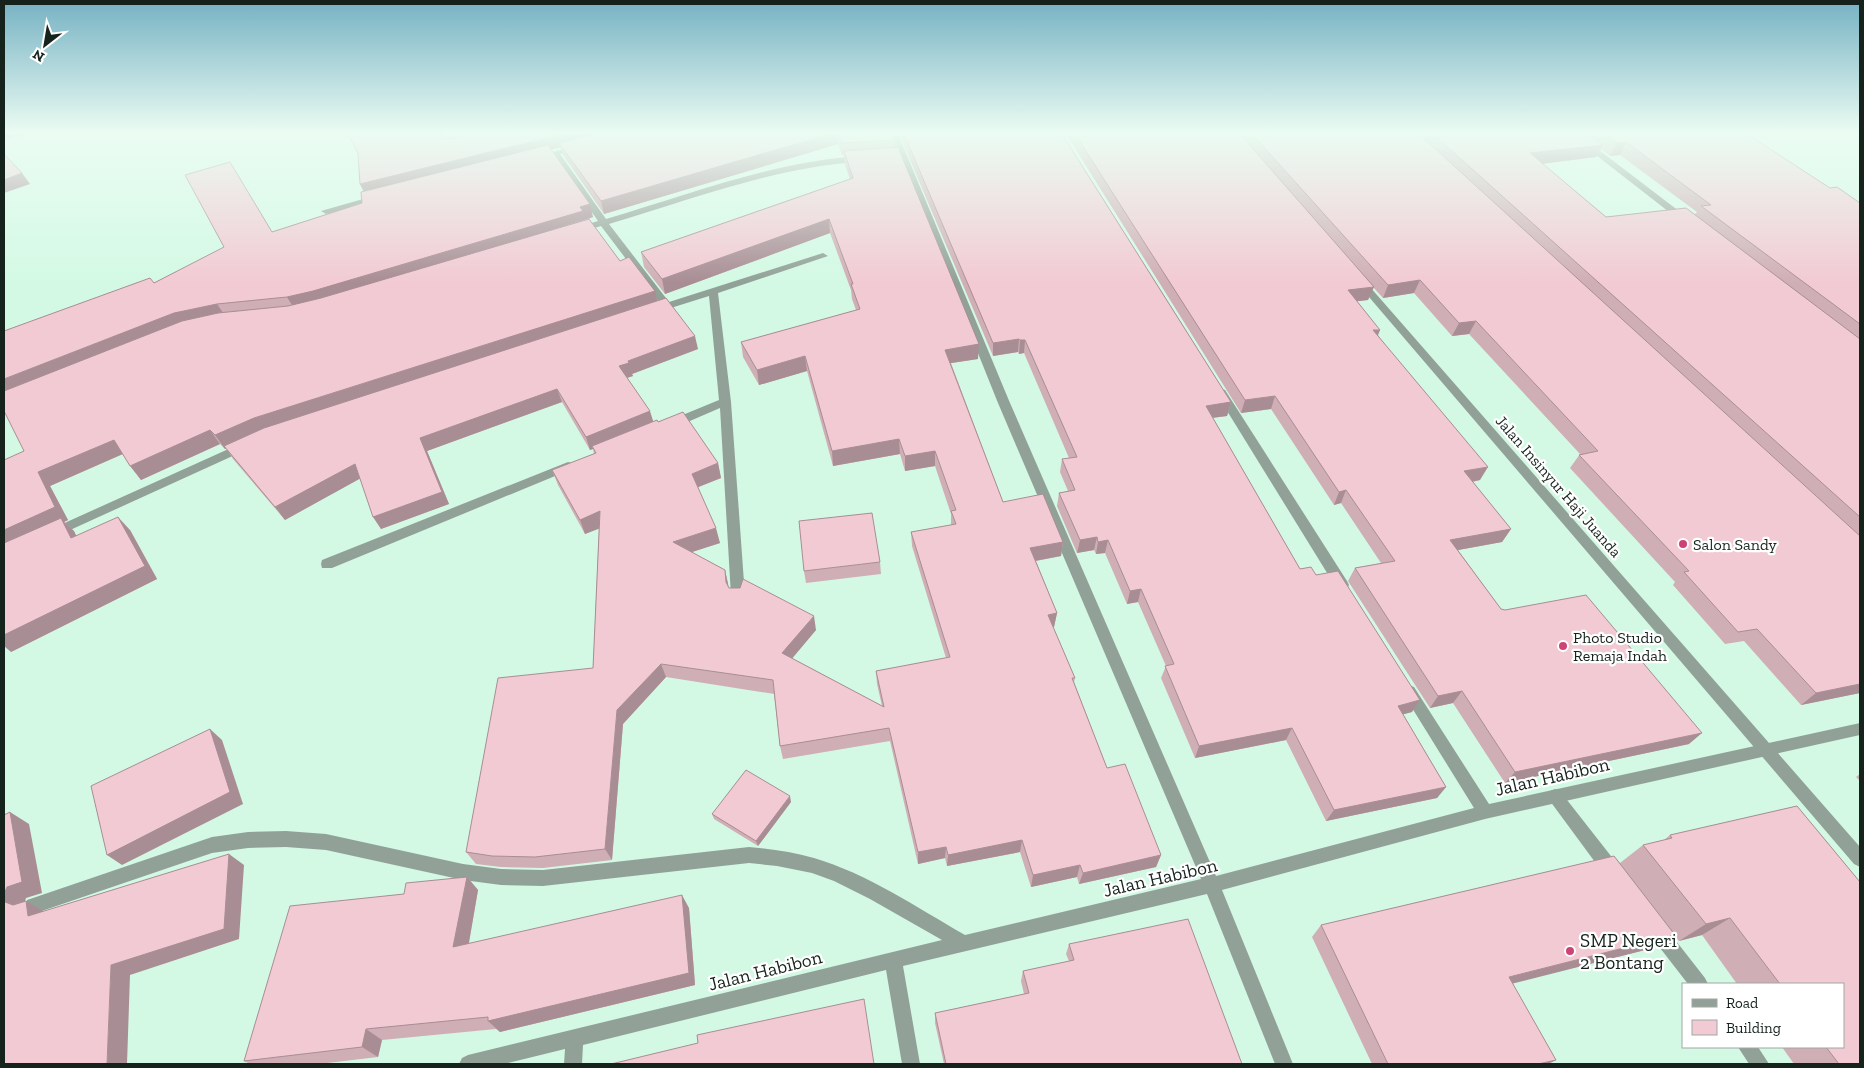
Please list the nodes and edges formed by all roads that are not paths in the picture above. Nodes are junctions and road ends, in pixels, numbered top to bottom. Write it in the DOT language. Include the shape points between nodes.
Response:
graph roads {
  1 [pos="577,184"];
  2 [pos="734,184"];
  3 [pos="910,184"];
  4 [pos="1639,184"];
  5 [pos="383,197"];
  6 [pos="326,211"];
  7 [pos="603,222"];
  8 [pos="1697,228"];
  9 [pos="566,234"];
  10 [pos="823,256"];
  11 [pos="1350,269"];
  12 [pos="713,290"];
  13 [pos="667,306"];
  14 [pos="638,315"];
  15 [pos="1214,382"];
  16 [pos="725,402"];
  17 [pos="660,428"];
  18 [pos="251,443"];
  19 [pos="577,462"];
  20 [pos="39,540"];
  21 [pos="327,564"];
  22 [pos="1347,593"];
  23 [pos="738,596"];
  24 [pos="1400,677"];
  25 [pos="1860,729"];
  26 [pos="1765,749"];
  27 [pos="1555,796"];
  28 [pos="1486,812"];
  29 [pos="1860,860"];
  30 [pos="1621,882"];
  31 [pos="1212,886"];
  32 [pos="33,906"];
  33 [pos="1645,914"];
  34 [pos="963,944"];
  35 [pos="893,960"];
  36 [pos="1698,983"];
  37 [pos="574,1038"];
  38 [pos="1748,1048"];
  39 [pos="468,1064"];
  40 [pos="574,1064"];
  41 [pos="911,1064"];
  42 [pos="1284,1064"];
  43 [pos="1760,1064"];
  1 -- 7 [label="street"];
  2 -- 7 [label="street"];
  3 -- 31 [label="street"];
  4 -- 8 [label="street"];
  5 -- 6 [label="street"];
  7 -- 9 [label="street"];
  7 -- 13 [label="street"];
  10 -- 12 [label="street"];
  11 -- 26 [label="street, Jalan Insinyur Haji Juanda"];
  12 -- 13 [label="street"];
  12 -- 16 [label="street"];
  13 -- 14 [label="street"];
  15 -- 22 [label="street"];
  16 -- 17 [label="street"];
  16 -- 23 [label="street"];
  18 -- 20 [label="street"];
  19 -- 21 [label="street"];
  24 -- 28 [label="street"];
  25 -- 26 [label="street, Jalan Habibon"];
  26 -- 27 [label="street, Jalan Habibon"];
  26 -- 29 [label="street, Jalan Insinyur Haji Juanda"];
  27 -- 28 [label="street, Jalan Habibon"];
  27 -- 30 [label="street"];
  28 -- 31 [label="street, Jalan Habibon"];
  31 -- 34 [label="street, Jalan Habibon"];
  31 -- 42 [label="street"];
  32 -- 34 [label="street" via="212,845 248,840 326,842 463,872 518,878 750,855 782,858 820,868 863,886"];
  33 -- 36 [label="street"];
  34 -- 35 [label="street, Jalan Habibon"];
  35 -- 37 [label="street, Jalan Habibon"];
  35 -- 41 [label="street"];
  37 -- 39 [label="street, Jalan Habibon"];
  37 -- 40 [label="street"];
  38 -- 43 [label="street"];
}
